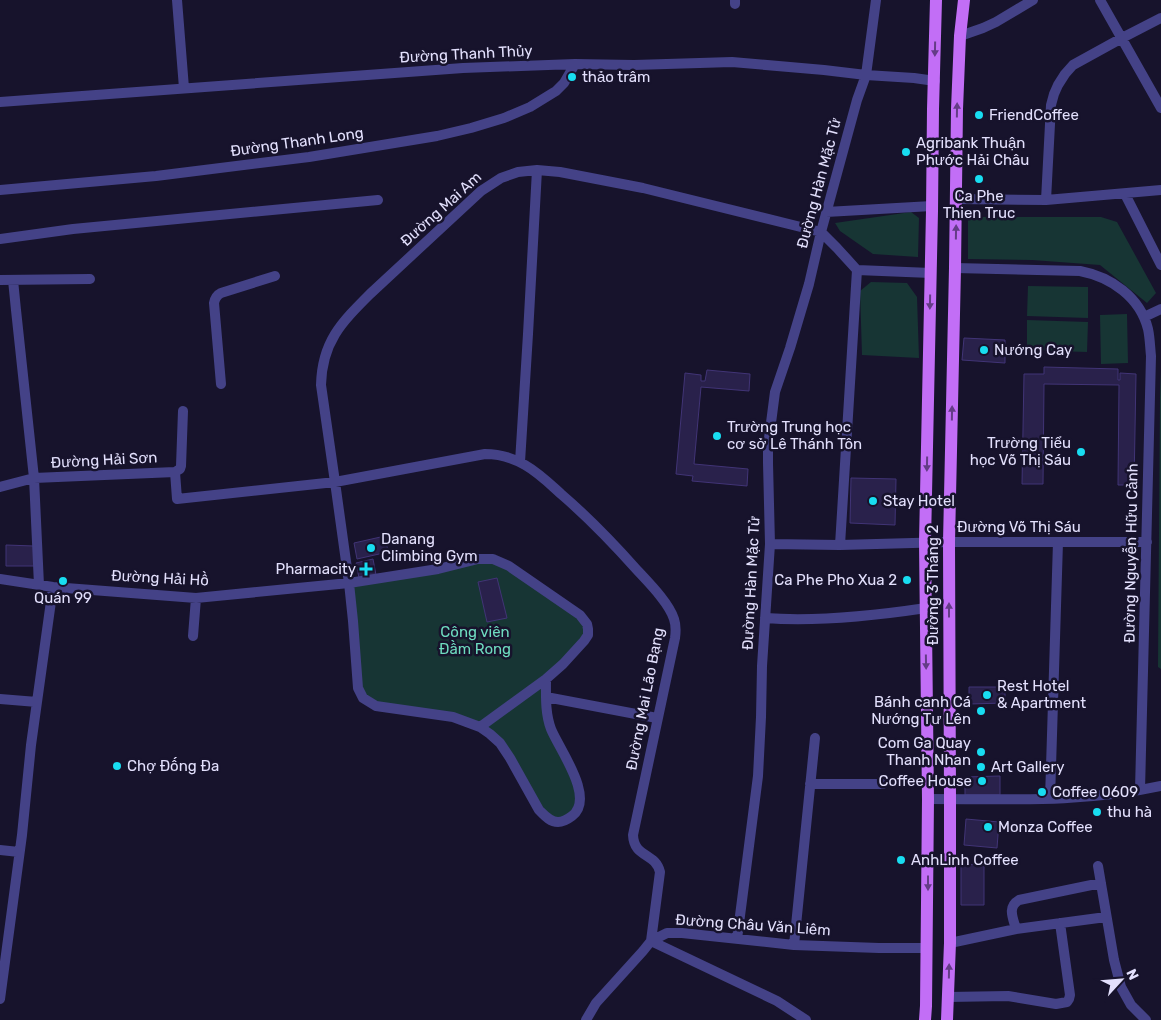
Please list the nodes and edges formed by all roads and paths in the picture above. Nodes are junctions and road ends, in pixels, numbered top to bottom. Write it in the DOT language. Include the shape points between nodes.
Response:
graph roads {
  1 [pos="177,0"];
  2 [pos="876,0"];
  3 [pos="936,0"];
  4 [pos="964,0"];
  5 [pos="1033,0"];
  6 [pos="1100,0"];
  7 [pos="1161,18"];
  8 [pos="960,36"];
  9 [pos="1122,38"];
  10 [pos="575,64"];
  11 [pos="866,75"];
  12 [pos="935,81"];
  13 [pos="184,88"];
  14 [pos="0,102"];
  15 [pos="1161,108"];
  16 [pos="536,170"];
  17 [pos="0,190"];
  18 [pos="1161,190"];
  19 [pos="1125,194"];
  20 [pos="378,200"];
  21 [pos="1046,200"];
  22 [pos="956,205"];
  23 [pos="932,209"];
  24 [pos="826,212"];
  25 [pos="821,232"];
  26 [pos="0,238"];
  27 [pos="1161,265"];
  28 [pos="956,268"];
  29 [pos="857,270"];
  30 [pos="931,273"];
  31 [pos="275,276"];
  32 [pos="90,278"];
  33 [pos="0,280"];
  34 [pos="13,280"];
  35 [pos="1161,309"];
  36 [pos="1144,317"];
  37 [pos="221,384"];
  38 [pos="183,411"];
  39 [pos="520,462"];
  40 [pos="175,472"];
  41 [pos="34,478"];
  42 [pos="335,482"];
  43 [pos="0,487"];
  44 [pos="925,542"];
  45 [pos="949,542"];
  46 [pos="1058,542"];
  47 [pos="1147,542"];
  48 [pos="770,544"];
  49 [pos="840,545"];
  50 [pos="0,579"];
  51 [pos="349,583"];
  52 [pos="39,585"];
  53 [pos="53,587"];
  54 [pos="196,598"];
  55 [pos="926,608"];
  56 [pos="765,618"];
  57 [pos="193,636"];
  58 [pos="546,680"];
  59 [pos="0,698"];
  60 [pos="546,698"];
  61 [pos="37,702"];
  62 [pos="658,718"];
  63 [pos="480,727"];
  64 [pos="815,738"];
  65 [pos="810,784"];
  66 [pos="883,784"];
  67 [pos="1161,786"];
  68 [pos="1140,790"];
  69 [pos="928,799"];
  70 [pos="950,799"];
  71 [pos="1050,799"];
  72 [pos="0,850"];
  73 [pos="19,852"];
  74 [pos="1098,866"];
  75 [pos="1101,883"];
  76 [pos="1106,917"];
  77 [pos="1060,923"];
  78 [pos="1016,929"];
  79 [pos="737,939"];
  80 [pos="651,941"];
  81 [pos="950,943"];
  82 [pos="794,945"];
  83 [pos="927,948"];
  84 [pos="948,997"];
  85 [pos="0,999"];
  86 [pos="586,1020"];
  87 [pos="806,1020"];
  88 [pos="925,1020"];
  89 [pos="947,1020"];
  90 [pos="1146,1020"];
  1 -- 13 [label="street"];
  2 -- 11 [label="street, Đường Hàn Mặc Tử"];
  3 -- 12 [label="main road, Đường 3 Tháng 2, one-way"];
  4 -- 8 [label="main road, Đường 3 Tháng 2"];
  5 -- 8 [label="street" via="996,22"];
  6 -- 9 [label="street"];
  7 -- 9 [label="street"];
  22 -- 8 [label="main road, Đường 3 Tháng 2, one-way"];
  9 -- 15 [label="street"];
  9 -- 21 [label="street" via="1074,65 1054,94"];
  10 -- 11 [label="street, Đường Thanh Thủy" via="732,62"];
  10 -- 13 [label="street, Đường Thanh Thủy" via="463,68"];
  10 -- 17 [label="street, Đường Thanh Long" via="556,92 530,107 504,118 437,136 309,157 156,176"];
  11 -- 12 [label="street, Đường Thanh Thủy"];
  11 -- 24 [label="street, Đường Hàn Mặc Tử" via="856,100"];
  12 -- 23 [label="main road, Đường 3 Tháng 2"];
  13 -- 14 [label="street, Đường Thanh Thủy"];
  16 -- 25 [label="street, Đường Mai Am" via="642,188"];
  16 -- 39 [label="street"];
  16 -- 42 [label="street, Đường Mai Am" via="509,174 481,191 370,294 338,330 324,356 321,371"];
  18 -- 19 [label="street"];
  19 -- 21 [label="street"];
  19 -- 27 [label="street"];
  20 -- 26 [label="street"];
  21 -- 22 [label="street"];
  28 -- 22 [label="main road, Đường 3 Tháng 2, one-way"];
  23 -- 24 [label="street"];
  23 -- 30 [label="main road, Đường 3 Tháng 2"];
  24 -- 25 [label="street, Đường Hàn Mặc Tử"];
  25 -- 29 [label="street, Đường Mai Am"];
  25 -- 48 [label="street, Đường Hàn Mặc Tử" via="809,284 776,392 768,446"];
  28 -- 36 [label="street, Đường Nguyễn Hữu Cảnh" via="1092,274 1125,292"];
  45 -- 28 [label="main road, Đường 3 Tháng 2, one-way"];
  29 -- 30 [label="street"];
  29 -- 49 [label="street"];
  30 -- 44 [label="main road, Đường 3 Tháng 2, one-way"];
  31 -- 37 [label="street" via="221,293 215,299"];
  32 -- 34 [label="street"];
  33 -- 34 [label="street"];
  34 -- 41 [label="street"];
  35 -- 36 [label="street"];
  36 -- 47 [label="street, Đường Nguyễn Hữu Cảnh" via="1150,338"];
  38 -- 40 [label="street" via="181,466"];
  39 -- 42 [label="street, Đường Mai Lão Bạng" via="501,455 485,454"];
  39 -- 62 [label="street, Đường Mai Lão Bạng" via="548,482 602,532 672,613 676,624 675,638"];
  40 -- 41 [label="street, Đường Hải Sơn"];
  40 -- 42 [label="street, Đường Hải Sơn" via="177,499"];
  41 -- 43 [label="street, Đường Hải Sơn"];
  41 -- 52 [label="street"];
  42 -- 51 [label="street, Đường Mai Am"];
  44 -- 45 [label="street, Đường Võ Thị Sáu"];
  44 -- 49 [label="street, Đường Võ Thị Sáu"];
  44 -- 55 [label="main road, Đường 3 Tháng 2"];
  45 -- 46 [label="street, Đường Võ Thị Sáu"];
  70 -- 45 [label="main road, Đường 3 Tháng 2, one-way"];
  46 -- 47 [label="street, Đường Võ Thị Sáu"];
  46 -- 71 [label="street"];
  47 -- 68 [label="street, Đường Nguyễn Hữu Cảnh"];
  48 -- 49 [label="street, Đường Võ Thị Sáu"];
  48 -- 56 [label="street, Đường Hàn Mặc Tử"];
  50 -- 52 [label="street, Đường Hải Hồ"];
  51 -- 54 [label="street, Đường Hải Hồ"];
  51 -- 58 [label="street, Đường Hải Hồ" via="438,569 478,559 493,559 509,566 580,615 587,624 588,634 584,641"];
  51 -- 63 [label="street, Đường Mai Am" via="358,688 364,698 376,706 453,717"];
  52 -- 53 [label="street, Đường Hải Hồ"];
  53 -- 54 [label="street, Đường Hải Hồ"];
  53 -- 61 [label="street"];
  54 -- 57 [label="street"];
  55 -- 56 [label="street" via="826,618"];
  55 -- 69 [label="main road, Đường 3 Tháng 2, one-way"];
  56 -- 79 [label="street, Đường Hàn Mặc Tử" via="758,776"];
  58 -- 60 [label="street"];
  58 -- 63 [label="street"];
  59 -- 61 [label="street"];
  60 -- 62 [label="street"];
  60 -- 63 [label="street" via="551,730 569,763 580,796 576,812 564,821 552,821 544,816 510,758 495,738"];
  61 -- 73 [label="street"];
  62 -- 80 [label="street, Đường Mai Lão Bạng" via="633,835 638,850 654,861 660,872"];
  64 -- 65 [label="street"];
  65 -- 66 [label="street"];
  65 -- 82 [label="street"];
  67 -- 68 [label="street"];
  68 -- 71 [label="street"];
  69 -- 70 [label="street"];
  69 -- 83 [label="main road, Đường 3 Tháng 2, one-way"];
  70 -- 71 [label="street"];
  70 -- 81 [label="main road, Đường 3 Tháng 2"];
  72 -- 73 [label="street"];
  73 -- 85 [label="street"];
  74 -- 75 [label="street"];
  75 -- 76 [label="street"];
  75 -- 78 [label="street" via="1014,902 1012,910"];
  76 -- 77 [label="street"];
  76 -- 90 [label="street" via="1121,987 1131,1005"];
  77 -- 78 [label="street"];
  77 -- 84 [label="street" via="1070,995 1067,1002 1056,1004 1008,996"];
  78 -- 81 [label="street"];
  79 -- 80 [label="street, Đường Châu Văn Liêm" via="674,933"];
  79 -- 82 [label="street, Đường Châu Văn Liêm"];
  80 -- 86 [label="street" via="596,1003"];
  80 -- 87 [label="street" via="777,1001"];
  84 -- 81 [label="main road, Đường 3 Tháng 2, one-way"];
  82 -- 83 [label="street, Đường Châu Văn Liêm"];
  83 -- 88 [label="main road, Đường 3 Tháng 2"];
  84 -- 89 [label="main road, Đường 3 Tháng 2"];
}
